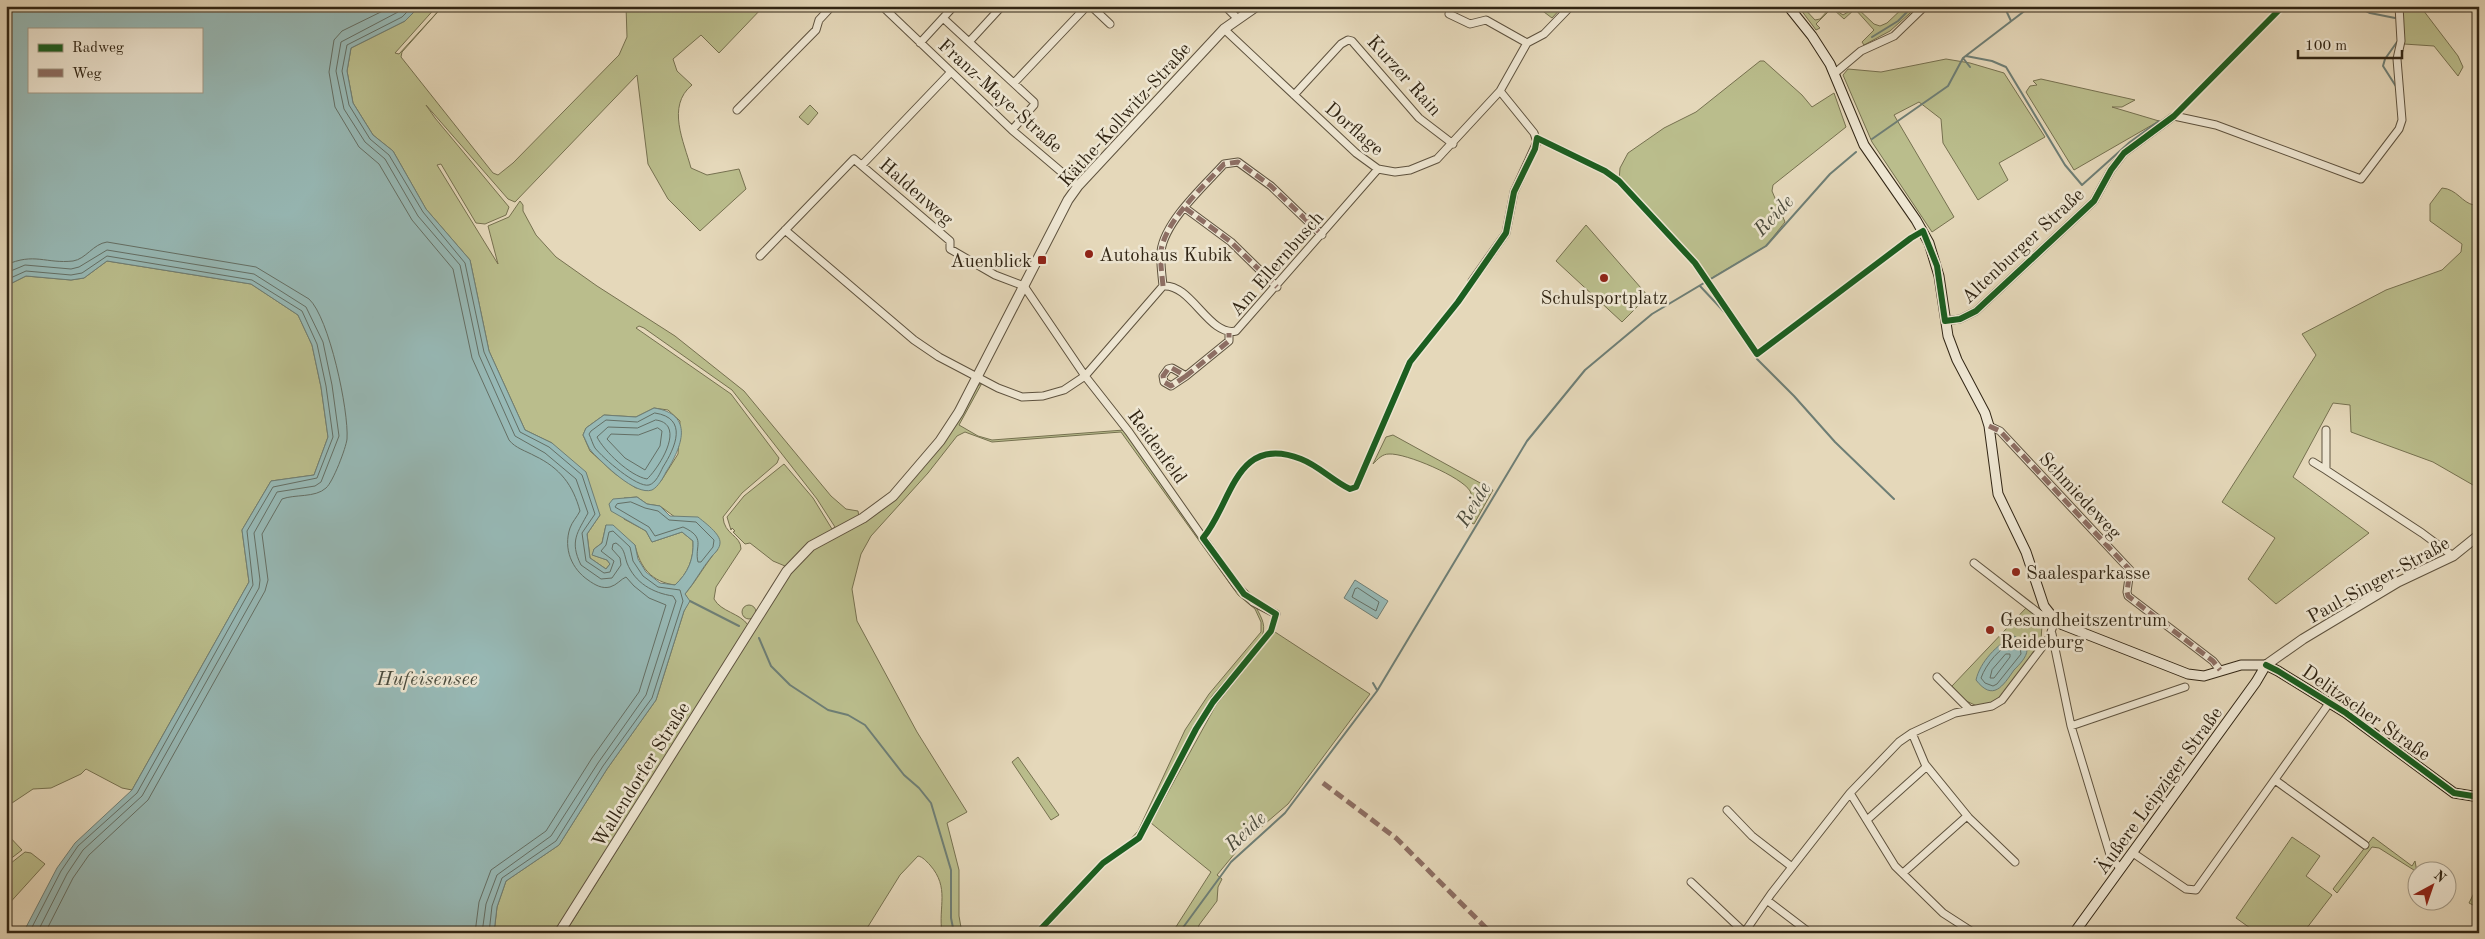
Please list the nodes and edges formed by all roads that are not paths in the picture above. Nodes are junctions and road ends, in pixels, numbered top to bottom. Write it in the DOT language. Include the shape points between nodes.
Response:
graph roads {
  1 [pos="832,6"];
  2 [pos="882,6"];
  3 [pos="954,6"];
  4 [pos="1002,6"];
  5 [pos="1087,6"];
  6 [pos="1091,6"];
  7 [pos="1225,6"];
  8 [pos="1258,6"];
  9 [pos="1571,6"];
  10 [pos="1788,6"];
  11 [pos="1925,6"];
  12 [pos="2399,6"];
  13 [pos="1448,14"];
  14 [pos="944,18"];
  15 [pos="1237,18"];
  16 [pos="1110,24"];
  17 [pos="1224,29"];
  18 [pos="969,42"];
  19 [pos="1527,42"];
  20 [pos="920,43"];
  21 [pos="951,72"];
  22 [pos="1834,73"];
  23 [pos="1014,83"];
  24 [pos="1500,91"];
  25 [pos="1294,95"];
  26 [pos="736,110"];
  27 [pos="1012,130"];
  28 [pos="1452,144"];
  29 [pos="862,166"];
  30 [pos="1378,169"];
  31 [pos="1078,186"];
  32 [pos="1185,208"];
  33 [pos="785,230"];
  34 [pos="1322,235"];
  35 [pos="760,256"];
  36 [pos="1472,281"];
  37 [pos="1024,286"];
  38 [pos="1164,286"];
  39 [pos="1278,287"];
  40 [pos="1945,321"];
  41 [pos="1229,333"];
  42 [pos="1085,376"];
  43 [pos="1186,376"];
  44 [pos="977,377"];
  45 [pos="1989,426"];
  46 [pos="2326,430"];
  47 [pos="2313,462"];
  48 [pos="2326,470"];
  49 [pos="2479,535"];
  50 [pos="2453,556"];
  51 [pos="1974,563"];
  52 [pos="1276,614"];
  53 [pos="2052,617"];
  54 [pos="748,633"];
  55 [pos="2052,634"];
  56 [pos="2266,665"];
  57 [pos="2220,670"];
  58 [pos="1937,677"];
  59 [pos="2185,687"];
  60 [pos="2330,702"];
  61 [pos="1970,710"];
  62 [pos="2071,726"];
  63 [pos="1912,733"];
  64 [pos="1926,766"];
  65 [pos="2275,780"];
  66 [pos="1850,793"];
  67 [pos="2479,798"];
  68 [pos="1727,810"];
  69 [pos="1967,816"];
  70 [pos="1867,820"];
  71 [pos="2365,845"];
  72 [pos="2132,853"];
  73 [pos="2015,862"];
  74 [pos="1792,867"];
  75 [pos="2121,868"];
  76 [pos="1903,873"];
  77 [pos="1691,882"];
  78 [pos="1768,901"];
  79 [pos="1744,932"];
  80 [pos="560,933"];
  81 [pos="1810,933"];
  82 [pos="1974,933"];
  83 [pos="2074,933"];
  1 -- 26 [label="street" via="819,20 816,30"];
  2 -- 20 [label="street, Franz-Maye-Straße"];
  3 -- 14 [label="street"];
  4 -- 18 [label="street"];
  5 -- 23 [label="street"];
  6 -- 16 [label="street"];
  7 -- 15 [label="street"];
  8 -- 15 [label="main road, Käthe-Kollwitz-Straße"];
  9 -- 19 [label="street" via="1544,34"];
  10 -- 22 [label="main road" via="1812,36"];
  11 -- 22 [label="street" via="1894,36 1861,51"];
  12 -- 40 [label="street, Altenburger Straße" via="2401,41 2397,59 2402,120 2399,129 2361,179 2216,124 2174,116 2124,153 2094,201 1976,311 1960,319"];
  13 -- 19 [label="street" via="1470,24 1486,20"];
  14 -- 18 [label="street"];
  14 -- 20 [label="street"];
  15 -- 17 [label="main road, Käthe-Kollwitz-Straße"];
  17 -- 25 [label="street, Dorflage"];
  17 -- 31 [label="main road, Käthe-Kollwitz-Straße"];
  18 -- 23 [label="street"];
  19 -- 24 [label="street, Dorflage"];
  20 -- 21 [label="street, Franz-Maye-Straße"];
  21 -- 27 [label="street, Franz-Maye-Straße"];
  21 -- 29 [label="street"];
  22 -- 40 [label="main road" via="1864,145 1929,243 1937,266"];
  23 -- 27 [label="street" via="1034,105"];
  24 -- 28 [label="street, Dorflage"];
  24 -- 36 [label="street" via="1534,133 1537,142 1514,192 1506,233"];
  25 -- 28 [label="street, Kurzer Rain" via="1348,40 1355,43 1419,118"];
  25 -- 30 [label="street, Dorflage" via="1356,153"];
  27 -- 31 [label="street, Franz-Maye-Straße"];
  28 -- 30 [label="street, Dorflage" via="1437,159 1410,170"];
  29 -- 33 [label="street" via="854,159"];
  29 -- 37 [label="street, Haldenweg" via="950,241 950,249 995,275"];
  30 -- 34 [label="street, Am Ellernbusch"];
  31 -- 37 [label="main road, Käthe-Kollwitz-Straße"];
  32 -- 34 [label="street" via="1224,164 1238,162 1271,186"];
  32 -- 38 [label="street" via="1166,234 1161,249"];
  32 -- 39 [label="street" via="1231,242"];
  33 -- 35 [label="street"];
  33 -- 44 [label="street" via="914,340"];
  34 -- 39 [label="street, Am Ellernbusch"];
  37 -- 42 [label="street, Reidenfeld"];
  37 -- 44 [label="main road, Käthe-Kollwitz-Straße"];
  38 -- 41 [label="street, Am Ellernbusch" via="1174,288 1222,331"];
  38 -- 42 [label="street"];
  39 -- 41 [label="street, Am Ellernbusch" via="1236,332"];
  40 -- 45 [label="main road" via="1957,360"];
  41 -- 43 [label="street" via="1229,341"];
  42 -- 44 [label="street" via="1064,390 1022,397"];
  42 -- 52 [label="street, Reidenfeld" via="1130,432 1236,585 1253,602"];
  44 -- 54 [label="main road, Käthe-Kollwitz-Straße" via="940,441 893,496 801,555 782,577"];
  45 -- 53 [label="main road" via="1998,494"];
  45 -- 57 [label="street, Schmiedeweg" via="2000,430 2130,570 2128,596"];
  46 -- 48 [label="street"];
  47 -- 48 [label="street"];
  48 -- 50 [label="street"];
  49 -- 50 [label="main road, Paul-Singer-Straße"];
  50 -- 56 [label="main road, Paul-Singer-Straße" via="2398,582"];
  51 -- 53 [label="street" via="2041,615"];
  53 -- 55 [label="street"];
  53 -- 57 [label="main road" via="2188,674 2204,676"];
  54 -- 80 [label="main road, Wallendorfer Straße"];
  55 -- 61 [label="street" via="2002,700 1992,706"];
  55 -- 62 [label="street"];
  56 -- 57 [label="main road" via="2241,665"];
  56 -- 60 [label="main road, Delitzscher Straße"];
  56 -- 72 [label="main road, Äußere Leipziger Straße"];
  58 -- 61 [label="street"];
  59 -- 62 [label="street"];
  60 -- 65 [label="street"];
  60 -- 67 [label="main road, Delitzscher Straße" via="2450,791"];
  61 -- 63 [label="street" via="1955,712"];
  62 -- 75 [label="street" via="2111,858"];
  63 -- 64 [label="street"];
  63 -- 66 [label="street" via="1899,742"];
  64 -- 69 [label="street"];
  64 -- 70 [label="street"];
  65 -- 71 [label="street"];
  65 -- 72 [label="street" via="2196,890 2186,889"];
  66 -- 70 [label="street"];
  66 -- 74 [label="street"];
  68 -- 74 [label="street" via="1752,836"];
  69 -- 73 [label="street"];
  69 -- 76 [label="street"];
  70 -- 76 [label="street" via="1895,866"];
  72 -- 75 [label="main road, Äußere Leipziger Straße"];
  74 -- 78 [label="street"];
  75 -- 83 [label="main road, Äußere Leipziger Straße"];
  76 -- 82 [label="street" via="1943,913"];
  77 -- 79 [label="street"];
  78 -- 79 [label="street"];
  78 -- 81 [label="street"];
}
